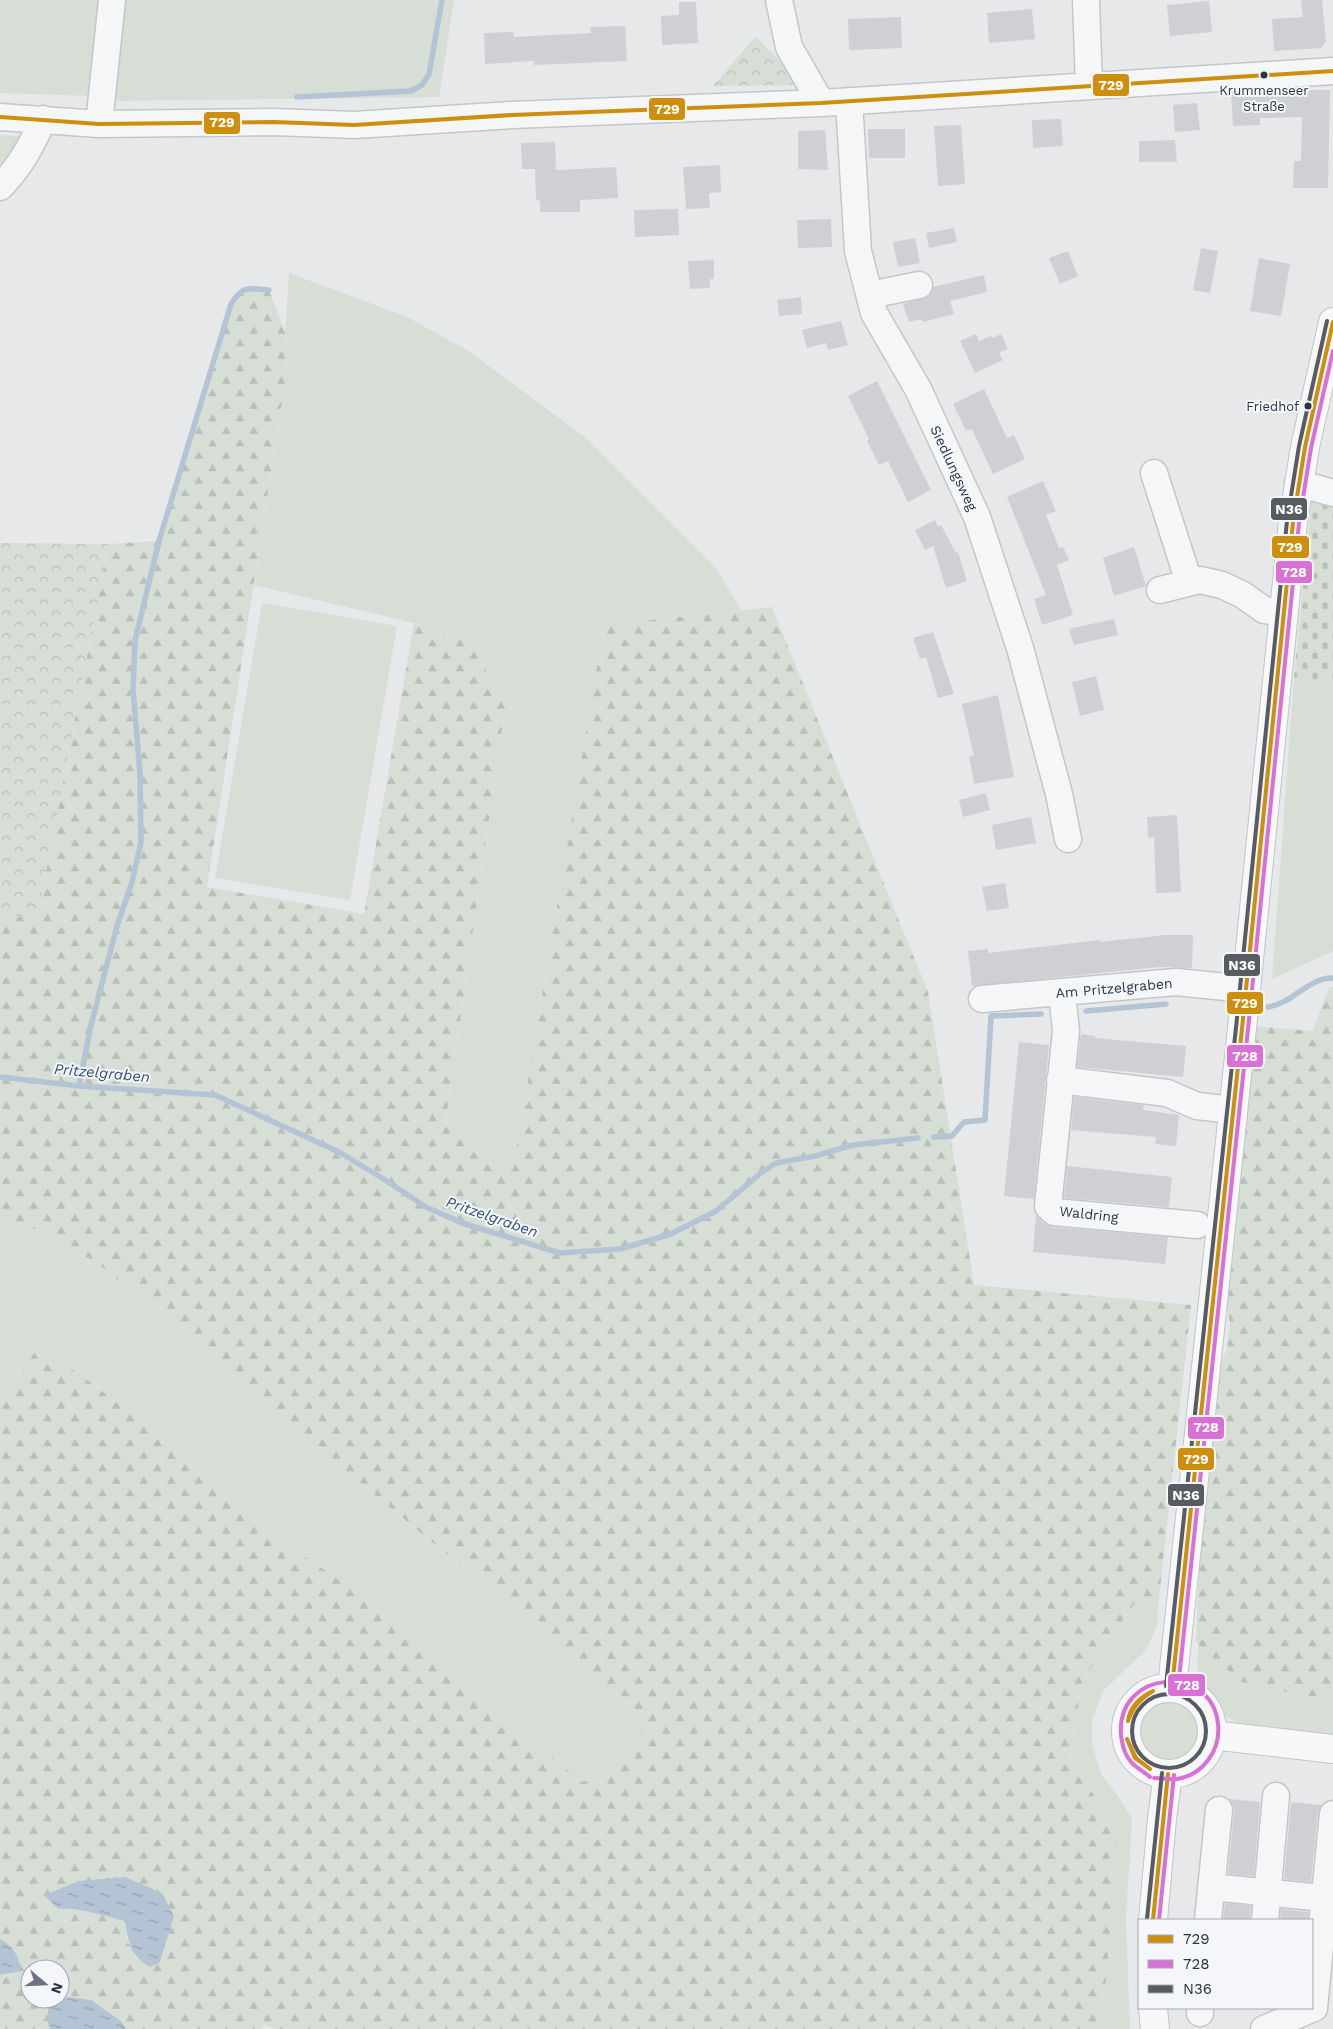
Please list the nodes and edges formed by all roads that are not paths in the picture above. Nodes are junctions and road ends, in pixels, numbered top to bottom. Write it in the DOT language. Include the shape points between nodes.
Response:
graph roads {
  1 [pos="112,0"];
  2 [pos="779,0"];
  3 [pos="1086,0"];
  4 [pos="1333,71"];
  5 [pos="1089,86"];
  6 [pos="849,101"];
  7 [pos="821,103"];
  8 [pos="0,117"];
  9 [pos="42,118"];
  10 [pos="99,124"];
  11 [pos="0,187"];
  12 [pos="919,285"];
  13 [pos="870,295"];
  14 [pos="1333,322"];
  15 [pos="1154,473"];
  16 [pos="1298,484"];
  17 [pos="1333,493"];
  18 [pos="1190,582"];
  19 [pos="1160,590"];
  20 [pos="1284,613"];
  21 [pos="1068,839"];
  22 [pos="1246,989"];
  23 [pos="1062,993"];
  24 [pos="982,999"];
  25 [pos="1060,1080"];
  26 [pos="1233,1110"];
  27 [pos="1197,1225"];
  28 [pos="1172,1687"];
  29 [pos="1212,1735"];
  30 [pos="1333,1749"];
  31 [pos="1168,1774"];
  32 [pos="1276,1796"];
  33 [pos="1219,1810"];
  34 [pos="1333,1814"];
  35 [pos="1211,1887"];
  36 [pos="1268,1893"];
  37 [pos="1329,1898"];
  38 [pos="1153,1919"];
  39 [pos="1208,1919"];
  40 [pos="1265,1919"];
  41 [pos="1313,2008"];
  42 [pos="1153,2009"];
  43 [pos="1257,2009"];
  44 [pos="1312,2009"];
  45 [pos="1155,2029"];
  46 [pos="1255,2029"];
  47 [pos="1264,2029"];
  1 -- 10 [label="street"];
  2 -- 7 [label="street" via="790,47"];
  3 -- 5 [label="street"];
  4 -- 5 [label="street"];
  5 -- 6 [label="street"];
  6 -- 7 [label="street"];
  6 -- 13 [label="street, Siedlungsweg" via="858,251"];
  7 -- 10 [label="street" via="512,115 354,125 274,122"];
  8 -- 9 [label="street"];
  9 -- 10 [label="street"];
  9 -- 11 [label="street" via="31,148"];
  12 -- 13 [label="street"];
  13 -- 21 [label="street, Siedlungsweg" via="874,313 918,390 977,517 1020,648"];
  14 -- 16 [label="main road"];
  15 -- 18 [label="street"];
  16 -- 17 [label="street"];
  16 -- 20 [label="main road"];
  18 -- 19 [label="street"];
  18 -- 20 [label="street" via="1200,580 1222,585 1264,610"];
  20 -- 22 [label="main road"];
  22 -- 23 [label="street, Am Pritzelgraben" via="1176,982"];
  22 -- 26 [label="main road"];
  23 -- 24 [label="street, Am Pritzelgraben"];
  23 -- 25 [label="street, Waldring" via="1066,1031"];
  25 -- 26 [label="street" via="1167,1093 1197,1106"];
  25 -- 27 [label="street, Waldring" via="1048,1206 1054,1212"];
  26 -- 28 [label="main road"];
  28 -- 29 [label="main road" via="1186,1690 1207,1708 1212,1721"];
  28 -- 31 [label="main road" via="1158,1688 1146,1694 1136,1703 1126,1728 1132,1755 1148,1768"];
  29 -- 30 [label="main road"];
  29 -- 31 [label="main road" via="1209,1748 1192,1768"];
  31 -- 38 [label="main road"];
  32 -- 36 [label="street"];
  33 -- 35 [label="street"];
  34 -- 37 [label="street"];
  35 -- 36 [label="street"];
  35 -- 39 [label="street"];
  36 -- 37 [label="street"];
  36 -- 40 [label="street"];
  37 -- 41 [label="street"];
  42 -- 45 [label="main road"];
  43 -- 46 [label="street"];
  44 -- 47 [label="street"];
}
